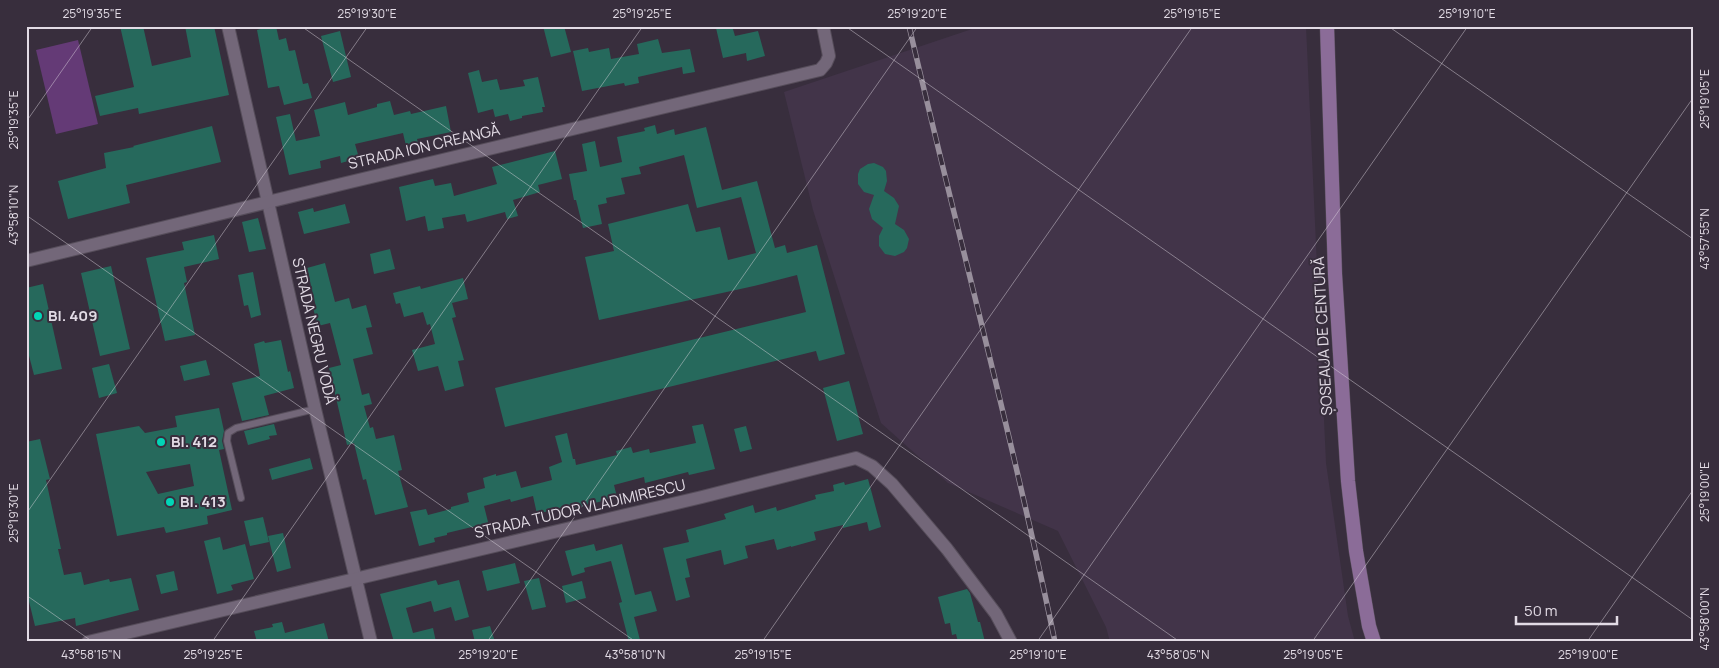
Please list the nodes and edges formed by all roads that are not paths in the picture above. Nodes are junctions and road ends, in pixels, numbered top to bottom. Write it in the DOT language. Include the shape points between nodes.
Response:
graph roads {
  1 [pos="228,26"];
  2 [pos="823,26"];
  3 [pos="1327,26"];
  4 [pos="267,202"];
  5 [pos="26,261"];
  6 [pos="315,409"];
  7 [pos="241,498"];
  8 [pos="356,578"];
  9 [pos="116,639"];
  10 [pos="88,642"];
  11 [pos="371,642"];
  12 [pos="1011,642"];
  13 [pos="1374,642"];
  1 -- 4 [label="street, STRADA NEGRU VODĂ"];
  2 -- 4 [label="street, STRADA ION CREANGĂ" via="830,56 820,70"];
  3 -- 13 [label="main road, ȘOSEAUA DE CENTURĂ" via="1335,274 1348,482 1356,551"];
  4 -- 5 [label="street, STRADA ION CREANGĂ"];
  4 -- 6 [label="street, STRADA NEGRU VODĂ"];
  6 -- 7 [label="lane" via="236,428 228,433 227,441"];
  6 -- 8 [label="street, STRADA NEGRU VODĂ"];
  8 -- 9 [label="street, STRADA TUDOR VLADIMIRESCU"];
  8 -- 11 [label="street, STRADA NEGRU VODĂ"];
  8 -- 12 [label="street, STRADA TUDOR VLADIMIRESCU" via="856,458 872,466 892,484 947,549 996,614"];
  9 -- 10 [label="street, STRADA TUDOR VLADIMIRESCU"];
}
